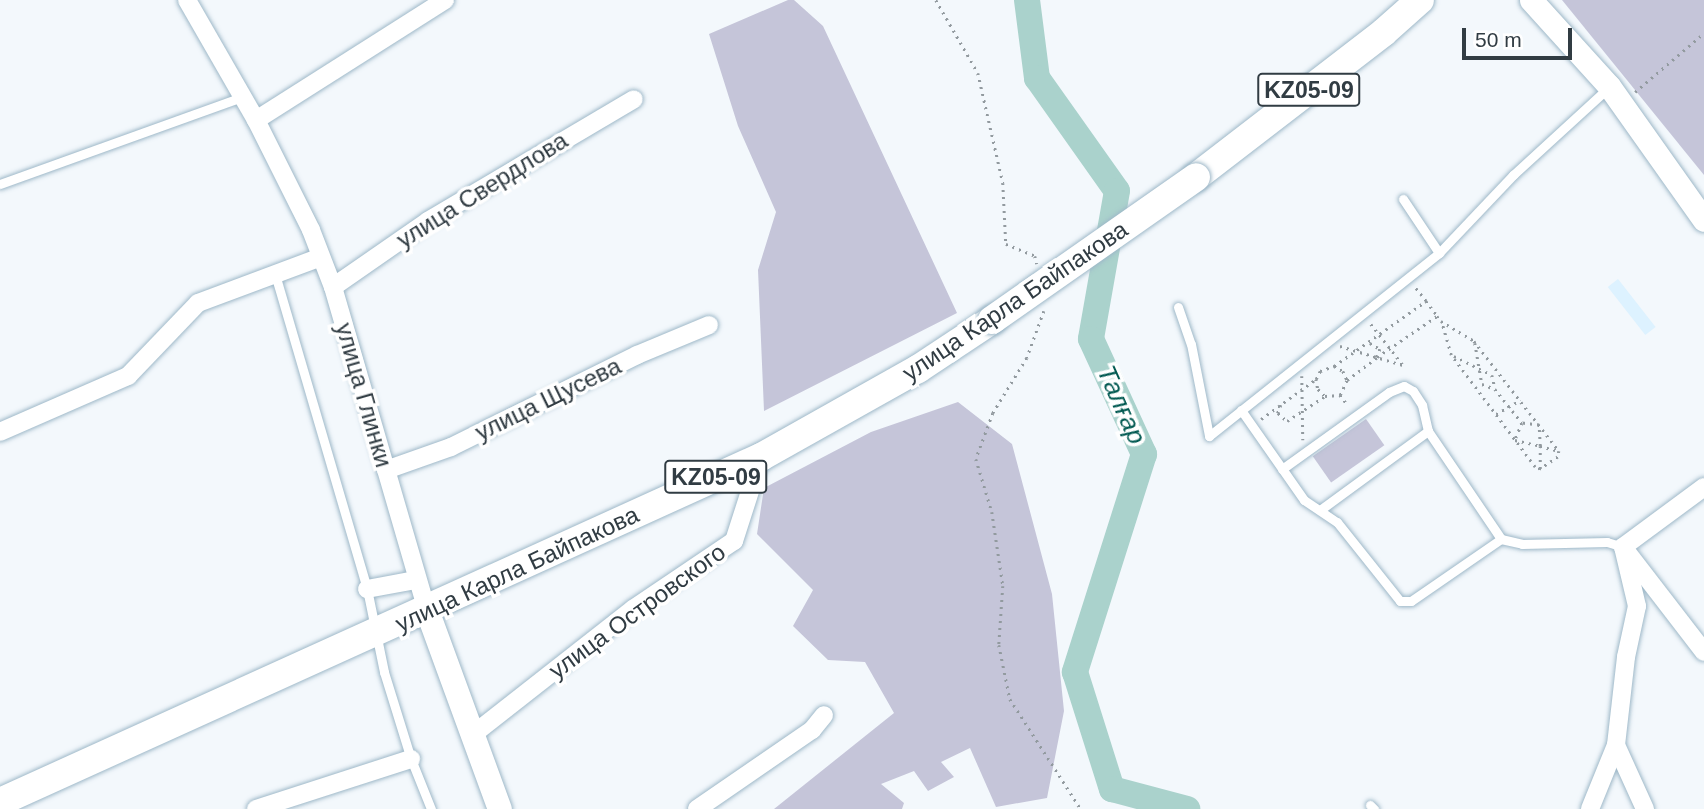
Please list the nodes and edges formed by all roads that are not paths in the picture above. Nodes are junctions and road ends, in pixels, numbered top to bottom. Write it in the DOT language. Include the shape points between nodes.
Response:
graph roads {
  1 [pos="187,0"];
  2 [pos="445,0"];
  3 [pos="1420,0"];
  4 [pos="1531,0"];
  5 [pos="1615,95"];
  6 [pos="242,97"];
  7 [pos="634,99"];
  8 [pos="256,120"];
  9 [pos="0,184"];
  10 [pos="1403,199"];
  11 [pos="1704,220"];
  12 [pos="1439,253"];
  13 [pos="321,257"];
  14 [pos="274,273"];
  15 [pos="333,287"];
  16 [pos="1178,307"];
  17 [pos="709,325"];
  18 [pos="1241,410"];
  19 [pos="1428,430"];
  20 [pos="0,432"];
  21 [pos="761,457"];
  22 [pos="1282,469"];
  23 [pos="386,470"];
  24 [pos="1704,487"];
  25 [pos="1320,510"];
  26 [pos="1501,539"];
  27 [pos="1623,547"];
  28 [pos="416,580"];
  29 [pos="367,589"];
  30 [pos="427,610"];
  31 [pos="376,634"];
  32 [pos="1704,652"];
  33 [pos="824,715"];
  34 [pos="471,736"];
  35 [pos="1616,745"];
  36 [pos="411,759"];
  37 [pos="0,802"];
  38 [pos="256,809"];
  39 [pos="431,809"];
  40 [pos="500,809"];
  41 [pos="697,809"];
  42 [pos="1590,809"];
  43 [pos="1644,809"];
  1 -- 6 [label="street, улица Глинки"];
  2 -- 8 [label="street"];
  3 -- 21 [label="main road, улица Карла Байпакова / KZ05-09, bridge" via="1196,177 992,320 918,369"];
  4 -- 5 [label="street"];
  5 -- 11 [label="street"];
  5 -- 12 [label="lane" via="1513,175"];
  6 -- 8 [label="street, улица Глинки"];
  6 -- 9 [label="lane"];
  7 -- 15 [label="street, улица Свердлова" via="428,221"];
  8 -- 13 [label="street, улица Глинки"];
  10 -- 12 [label="lane"];
  12 -- 18 [label="lane"];
  13 -- 14 [label="street"];
  13 -- 15 [label="street, улица Глинки"];
  14 -- 20 [label="street" via="198,303 128,376"];
  14 -- 29 [label="lane"];
  15 -- 23 [label="street, улица Глинки"];
  16 -- 18 [label="lane" via="1191,344 1209,436"];
  17 -- 23 [label="street, улица Щусева" via="637,355 451,447"];
  18 -- 22 [label="lane"];
  19 -- 22 [label="lane" via="1422,405 1404,386"];
  19 -- 25 [label="lane"];
  19 -- 26 [label="lane"];
  21 -- 30 [label="main road, улица Карла Байпакова / KZ05-09"];
  21 -- 34 [label="street, улица Островского" via="734,541 633,609"];
  22 -- 25 [label="lane" via="1304,500"];
  23 -- 28 [label="street, улица Глинки"];
  24 -- 27 [label="street"];
  25 -- 26 [label="lane" via="1337,522 1395,598 1406,602"];
  26 -- 27 [label="lane" via="1521,544 1607,542"];
  27 -- 32 [label="street"];
  27 -- 35 [label="street" via="1637,606"];
  28 -- 29 [label="street"];
  28 -- 30 [label="street, улица Глинки"];
  29 -- 31 [label="lane"];
  30 -- 31 [label="main road, улица Карла Байпакова / KZ05-09"];
  30 -- 34 [label="main road, улица Глинки"];
  31 -- 36 [label="lane"];
  31 -- 37 [label="main road, улица Карла Байпакова / KZ05-09"];
  33 -- 41 [label="street" via="812,730"];
  34 -- 40 [label="main road, улица Глинки"];
  35 -- 42 [label="street"];
  35 -- 43 [label="street"];
  36 -- 38 [label="street"];
  36 -- 39 [label="lane"];
}
